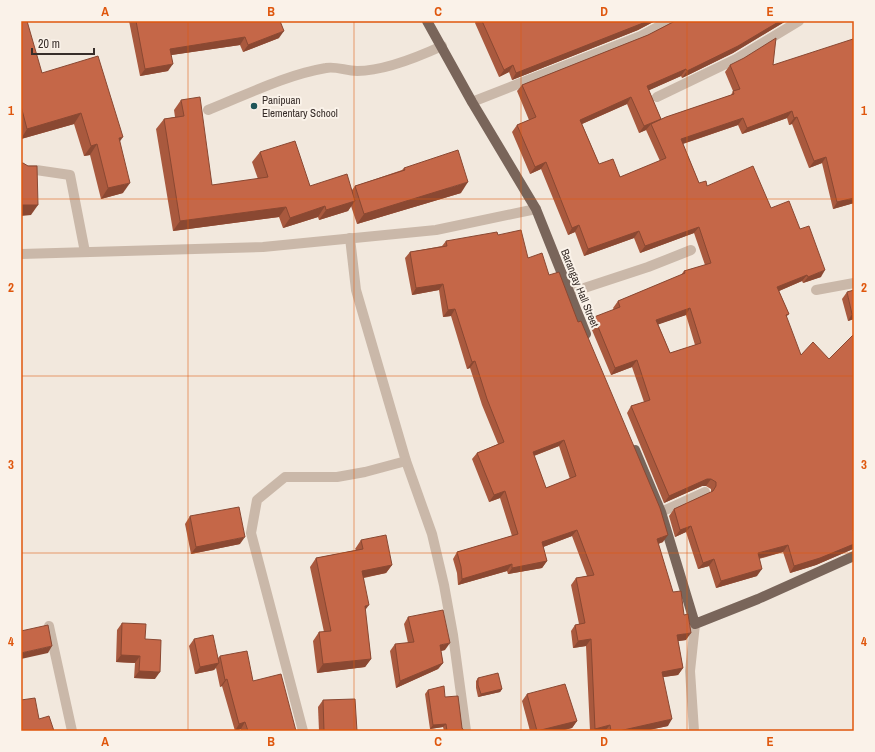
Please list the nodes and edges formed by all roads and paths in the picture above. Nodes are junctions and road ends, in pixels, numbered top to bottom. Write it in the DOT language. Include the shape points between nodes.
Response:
graph roads {
  1 [pos="427,21"];
  2 [pos="669,21"];
  3 [pos="799,21"];
  4 [pos="442,46"];
  5 [pos="657,97"];
  6 [pos="472,102"];
  7 [pos="208,110"];
  8 [pos="21,170"];
  9 [pos="536,209"];
  10 [pos="350,238"];
  11 [pos="691,250"];
  12 [pos="85,252"];
  13 [pos="21,254"];
  14 [pos="854,283"];
  15 [pos="816,290"];
  16 [pos="569,293"];
  17 [pos="590,344"];
  18 [pos="630,439"];
  19 [pos="406,461"];
  20 [pos="705,492"];
  21 [pos="661,512"];
  22 [pos="854,556"];
  23 [pos="695,624"];
  24 [pos="49,626"];
  25 [pos="72,731"];
  26 [pos="303,731"];
  27 [pos="466,731"];
  28 [pos="694,731"];
  1 -- 4 [label="main road, Barangay Hall Street"];
  2 -- 6 [label="street" via="641,36"];
  3 -- 5 [label="street" via="736,60"];
  4 -- 6 [label="main road, Barangay Hall Street"];
  4 -- 7 [label="street" via="414,58 370,70 355,71 328,67 296,75"];
  6 -- 9 [label="main road, Barangay Hall Street"];
  8 -- 12 [label="street" via="70,175"];
  9 -- 10 [label="street" via="436,230"];
  9 -- 16 [label="main road, Barangay Hall Street"];
  10 -- 12 [label="street" via="264,247"];
  10 -- 19 [label="street" via="356,290"];
  11 -- 16 [label="street"];
  12 -- 13 [label="street"];
  14 -- 15 [label="street"];
  16 -- 17 [label="main road, Barangay Hall Street"];
  18 -- 21 [label="main road"];
  19 -- 26 [label="street" via="365,472 337,476 285,477 257,500 251,533"];
  19 -- 27 [label="street" via="432,534 444,585"];
  20 -- 21 [label="street"];
  21 -- 23 [label="main road"];
  22 -- 23 [label="main road" via="758,600"];
  23 -- 28 [label="street" via="690,671"];
  24 -- 25 [label="street"];
}
